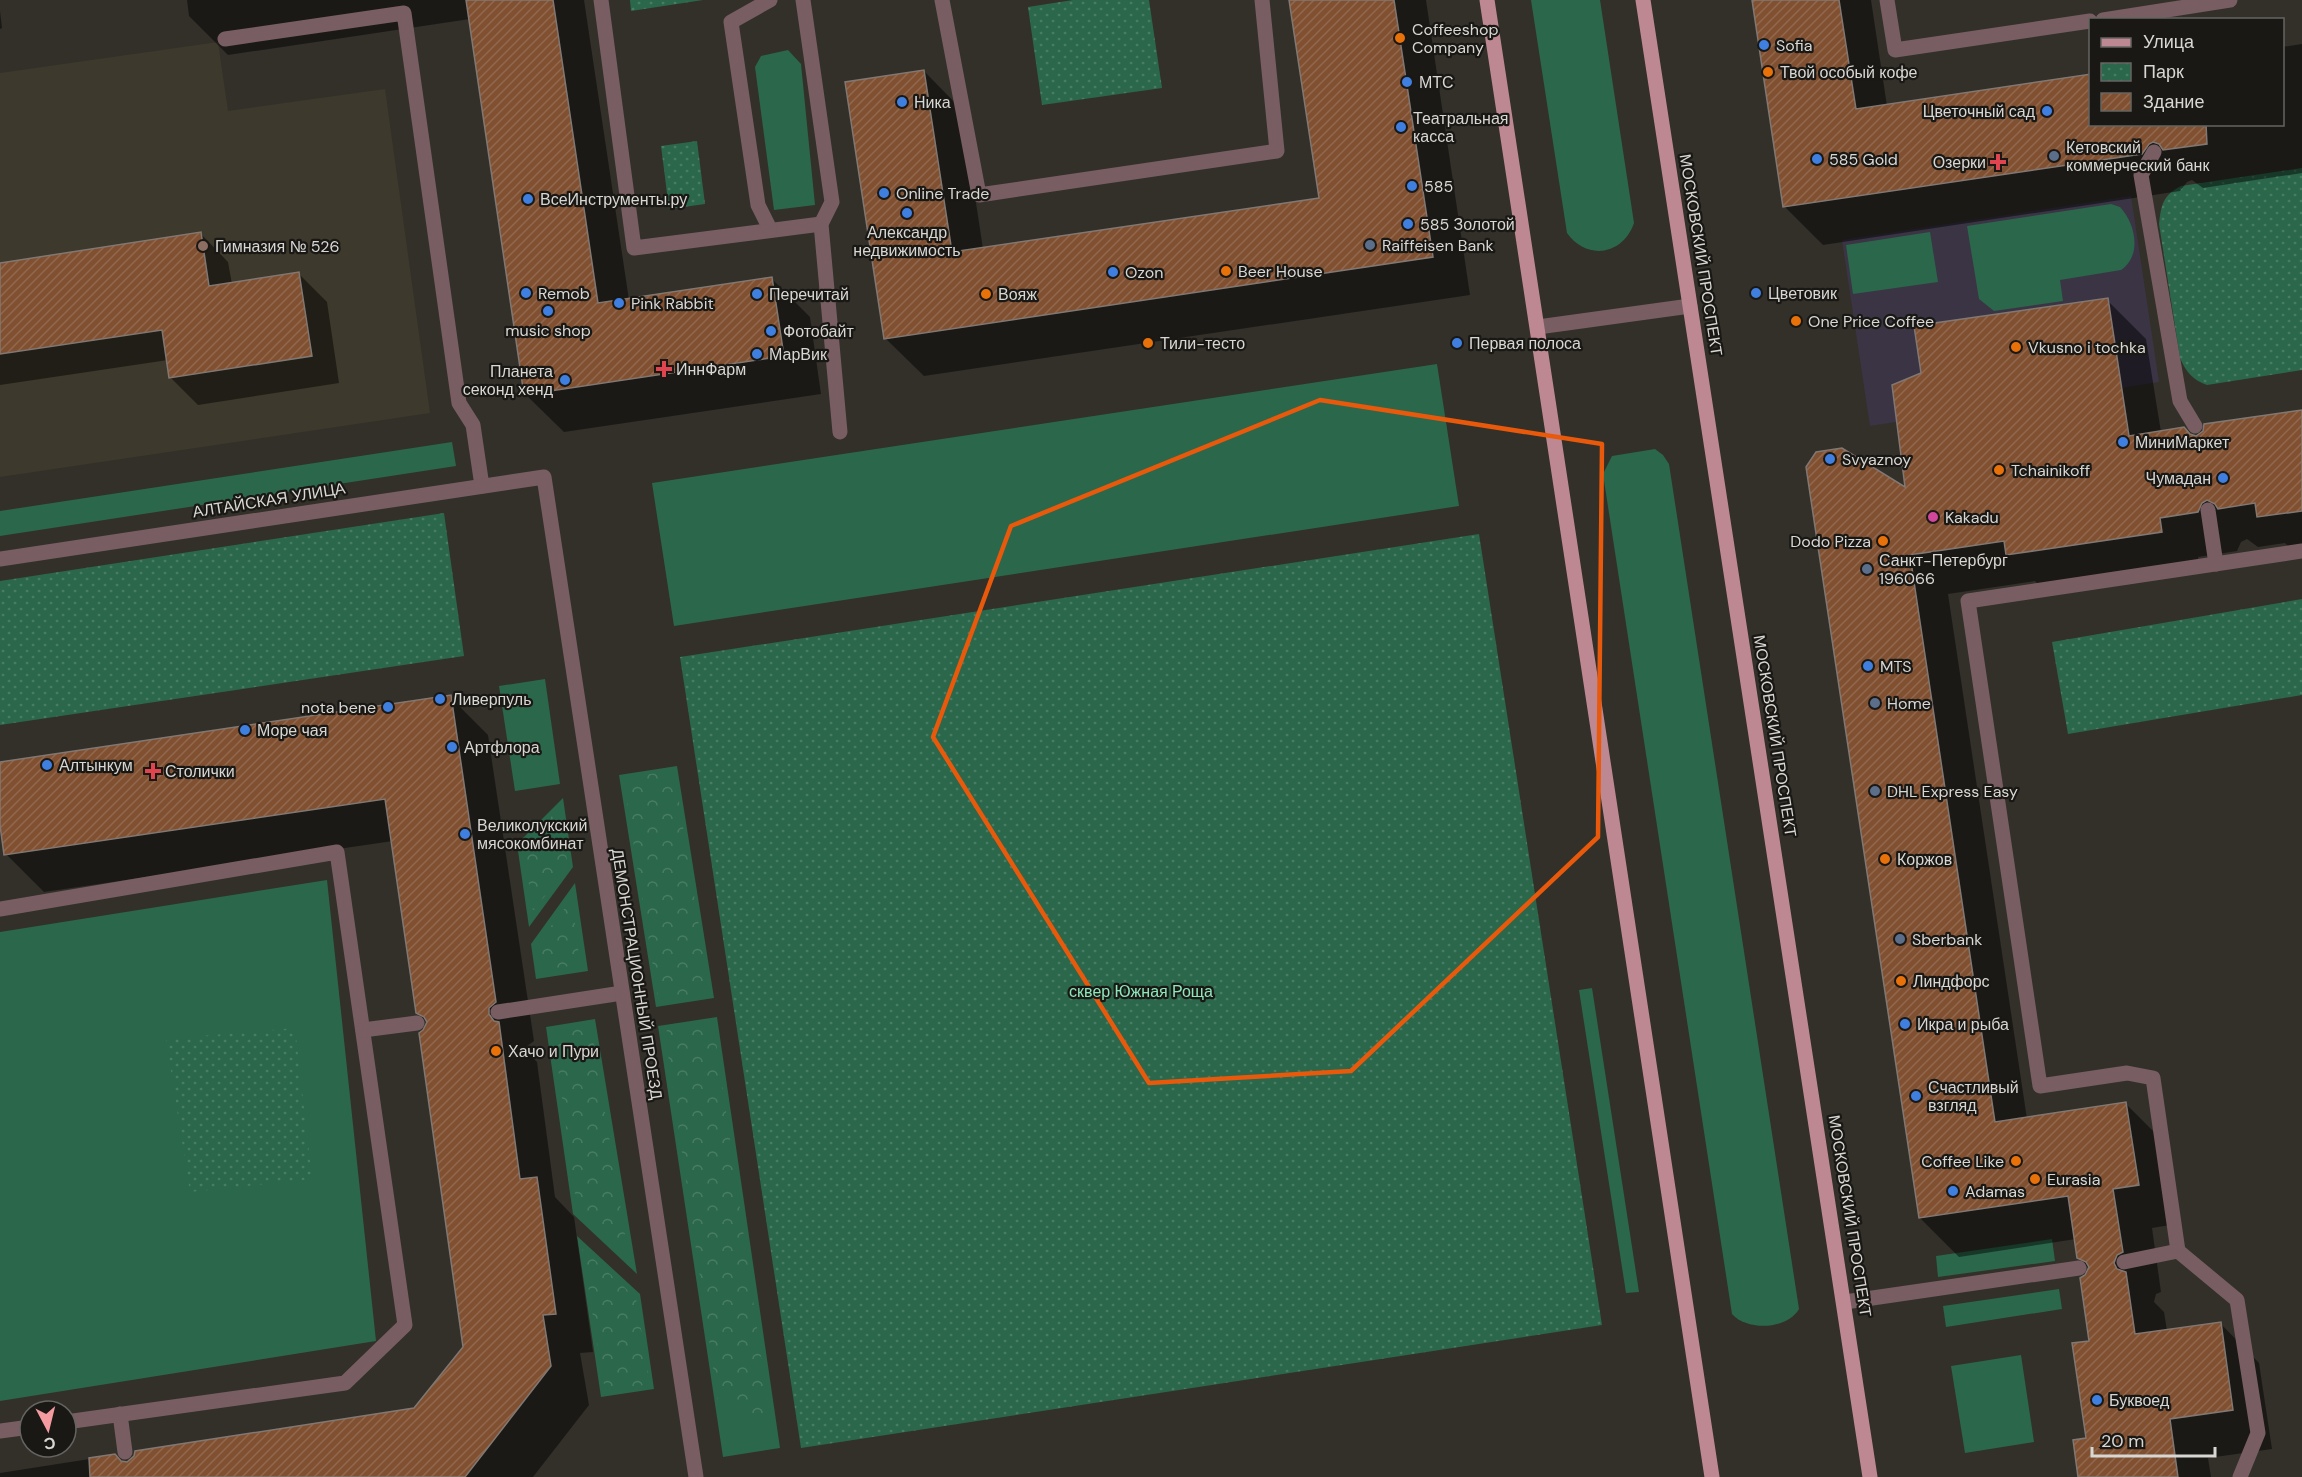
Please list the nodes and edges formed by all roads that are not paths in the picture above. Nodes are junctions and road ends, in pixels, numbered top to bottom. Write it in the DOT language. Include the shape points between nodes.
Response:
graph roads {
  1 [pos="601,0"];
  2 [pos="770,0"];
  3 [pos="803,0"];
  4 [pos="942,0"];
  5 [pos="1262,0"];
  6 [pos="1487,0"];
  7 [pos="1643,0"];
  8 [pos="1887,0"];
  9 [pos="2230,0"];
  10 [pos="2134,17"];
  11 [pos="2089,21"];
  12 [pos="225,39"];
  13 [pos="2154,152"];
  14 [pos="821,224"];
  15 [pos="770,230"];
  16 [pos="1690,306"];
  17 [pos="1538,327"];
  18 [pos="2195,426"];
  19 [pos="840,432"];
  20 [pos="544,477"];
  21 [pos="483,486"];
  22 [pos="2208,510"];
  23 [pos="2302,551"];
  24 [pos="0,559"];
  25 [pos="2216,564"];
  26 [pos="0,909"];
  27 [pos="622,993"];
  28 [pos="498,1012"];
  29 [pos="417,1023"];
  30 [pos="363,1030"];
  31 [pos="2178,1251"];
  32 [pos="2124,1262"];
  33 [pos="2079,1268"];
  34 [pos="1845,1302"];
  35 [pos="120,1414"];
  36 [pos="78,1420"];
  37 [pos="18,1429"];
  38 [pos="0,1431"];
  39 [pos="125,1452"];
  40 [pos="696,1477"];
  41 [pos="1712,1477"];
  42 [pos="1870,1477"];
  43 [pos="2240,1477"];
  1 -- 15 [label="street" via="634,248"];
  2 -- 15 [label="street" via="731,22 758,205"];
  3 -- 14 [label="street" via="832,202"];
  4 -- 5 [label="street" via="979,195 1277,151"];
  6 -- 17 [label="main road"];
  7 -- 16 [label="main road, МОСКОВСКИЙ ПРОСПЕКТ"];
  8 -- 11 [label="street" via="1894,50"];
  9 -- 10 [label="street"];
  12 -- 21 [label="street" via="404,13 456,386 459,403 473,425"];
  13 -- 18 [label="street" via="2141,175 2180,401"];
  14 -- 15 [label="street"];
  14 -- 19 [label="street"];
  16 -- 17 [label="street"];
  16 -- 34 [label="main road, МОСКОВСКИЙ ПРОСПЕКТ"];
  17 -- 41 [label="main road"];
  20 -- 21 [label="street, АЛТАЙСКАЯ УЛИЦА"];
  20 -- 27 [label="street, ДЕМОНСТРАЦИОННЫЙ ПРОЕЗД"];
  21 -- 24 [label="street, АЛТАЙСКАЯ УЛИЦА"];
  22 -- 25 [label="street"];
  23 -- 25 [label="street"];
  25 -- 31 [label="street" via="1968,601 2040,1086 2127,1074 2153,1078"];
  26 -- 30 [label="street" via="337,852"];
  27 -- 28 [label="street"];
  27 -- 40 [label="street, ДЕМОНСТРАЦИОННЫЙ ПРОЕЗД"];
  29 -- 30 [label="street"];
  30 -- 35 [label="street" via="405,1325 345,1383"];
  31 -- 32 [label="street"];
  31 -- 43 [label="street" via="2237,1300 2258,1433"];
  33 -- 34 [label="street"];
  34 -- 42 [label="main road, МОСКОВСКИЙ ПРОСПЕКТ"];
  35 -- 36 [label="street"];
  35 -- 39 [label="street"];
  37 -- 38 [label="street"];
}
